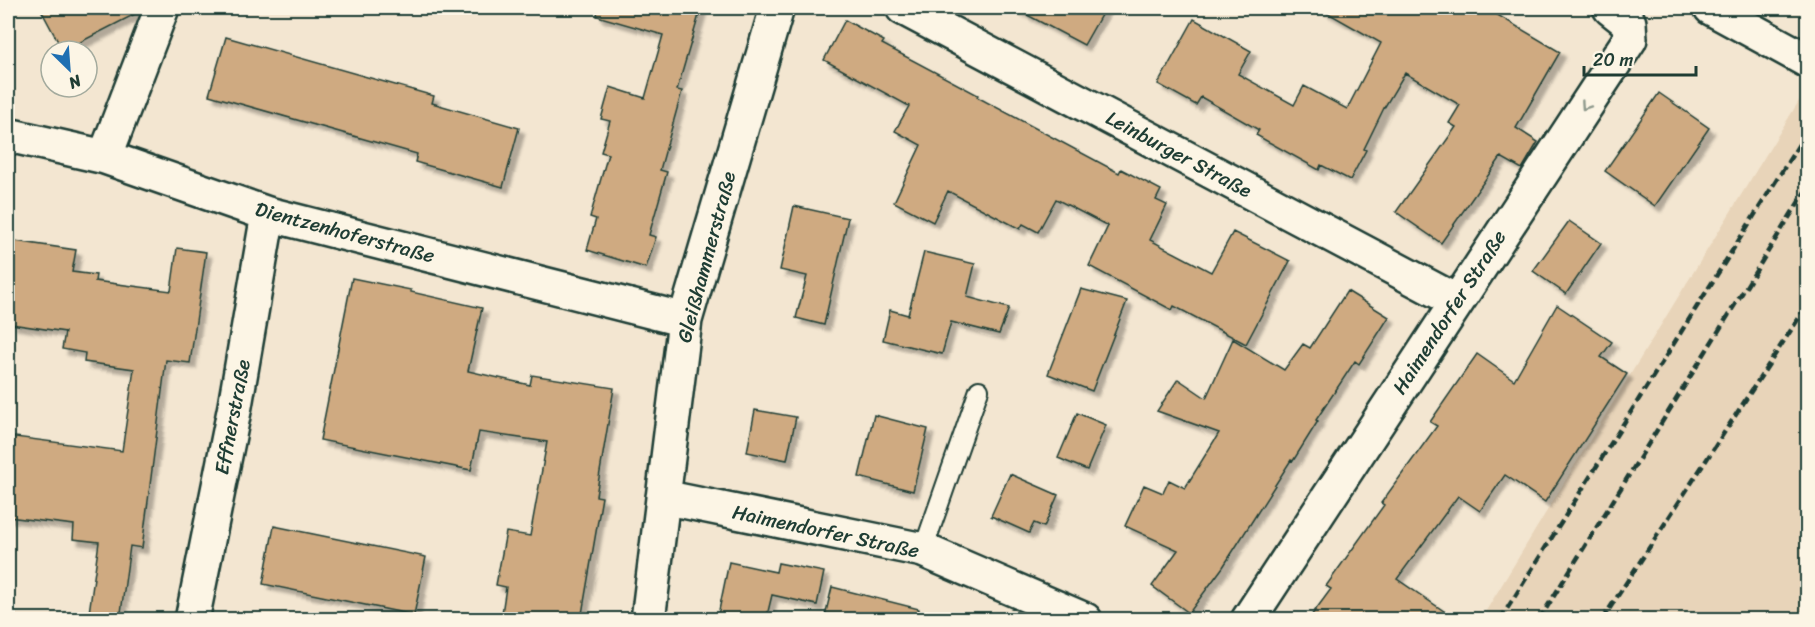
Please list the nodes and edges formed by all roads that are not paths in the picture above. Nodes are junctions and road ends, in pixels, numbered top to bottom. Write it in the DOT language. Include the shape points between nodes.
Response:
graph roads {
  1 [pos="162,8"];
  2 [pos="777,8"];
  3 [pos="903,8"];
  4 [pos="1610,8"];
  5 [pos="1711,8"];
  6 [pos="1808,61"];
  7 [pos="8,135"];
  8 [pos="105,157"];
  9 [pos="268,214"];
  10 [pos="1456,301"];
  11 [pos="685,320"];
  12 [pos="979,390"];
  13 [pos="663,497"];
  14 [pos="923,550"];
  15 [pos="192,620"];
  16 [pos="648,620"];
  17 [pos="1085,620"];
  18 [pos="1248,620"];
  1 -- 8 [label="street"];
  2 -- 11 [label="street, Gleißhammerstraße"];
  3 -- 10 [label="street, Leinburger Straße"];
  4 -- 10 [label="street, Haimendorfer Straße, one-way" via="1629,23 1630,39"];
  5 -- 6 [label="street"];
  7 -- 8 [label="street, Dientzenhoferstraße"];
  8 -- 9 [label="street, Dientzenhoferstraße"];
  9 -- 11 [label="street, Dientzenhoferstraße"];
  9 -- 15 [label="street, Effnerstraße"];
  10 -- 18 [label="street, Haimendorfer Straße"];
  11 -- 13 [label="street, Gleißhammerstraße"];
  12 -- 14 [label="lane"];
  13 -- 14 [label="street, Haimendorfer Straße"];
  13 -- 16 [label="street, Gleißhammerstraße"];
  14 -- 17 [label="street, Haimendorfer Straße"];
}
